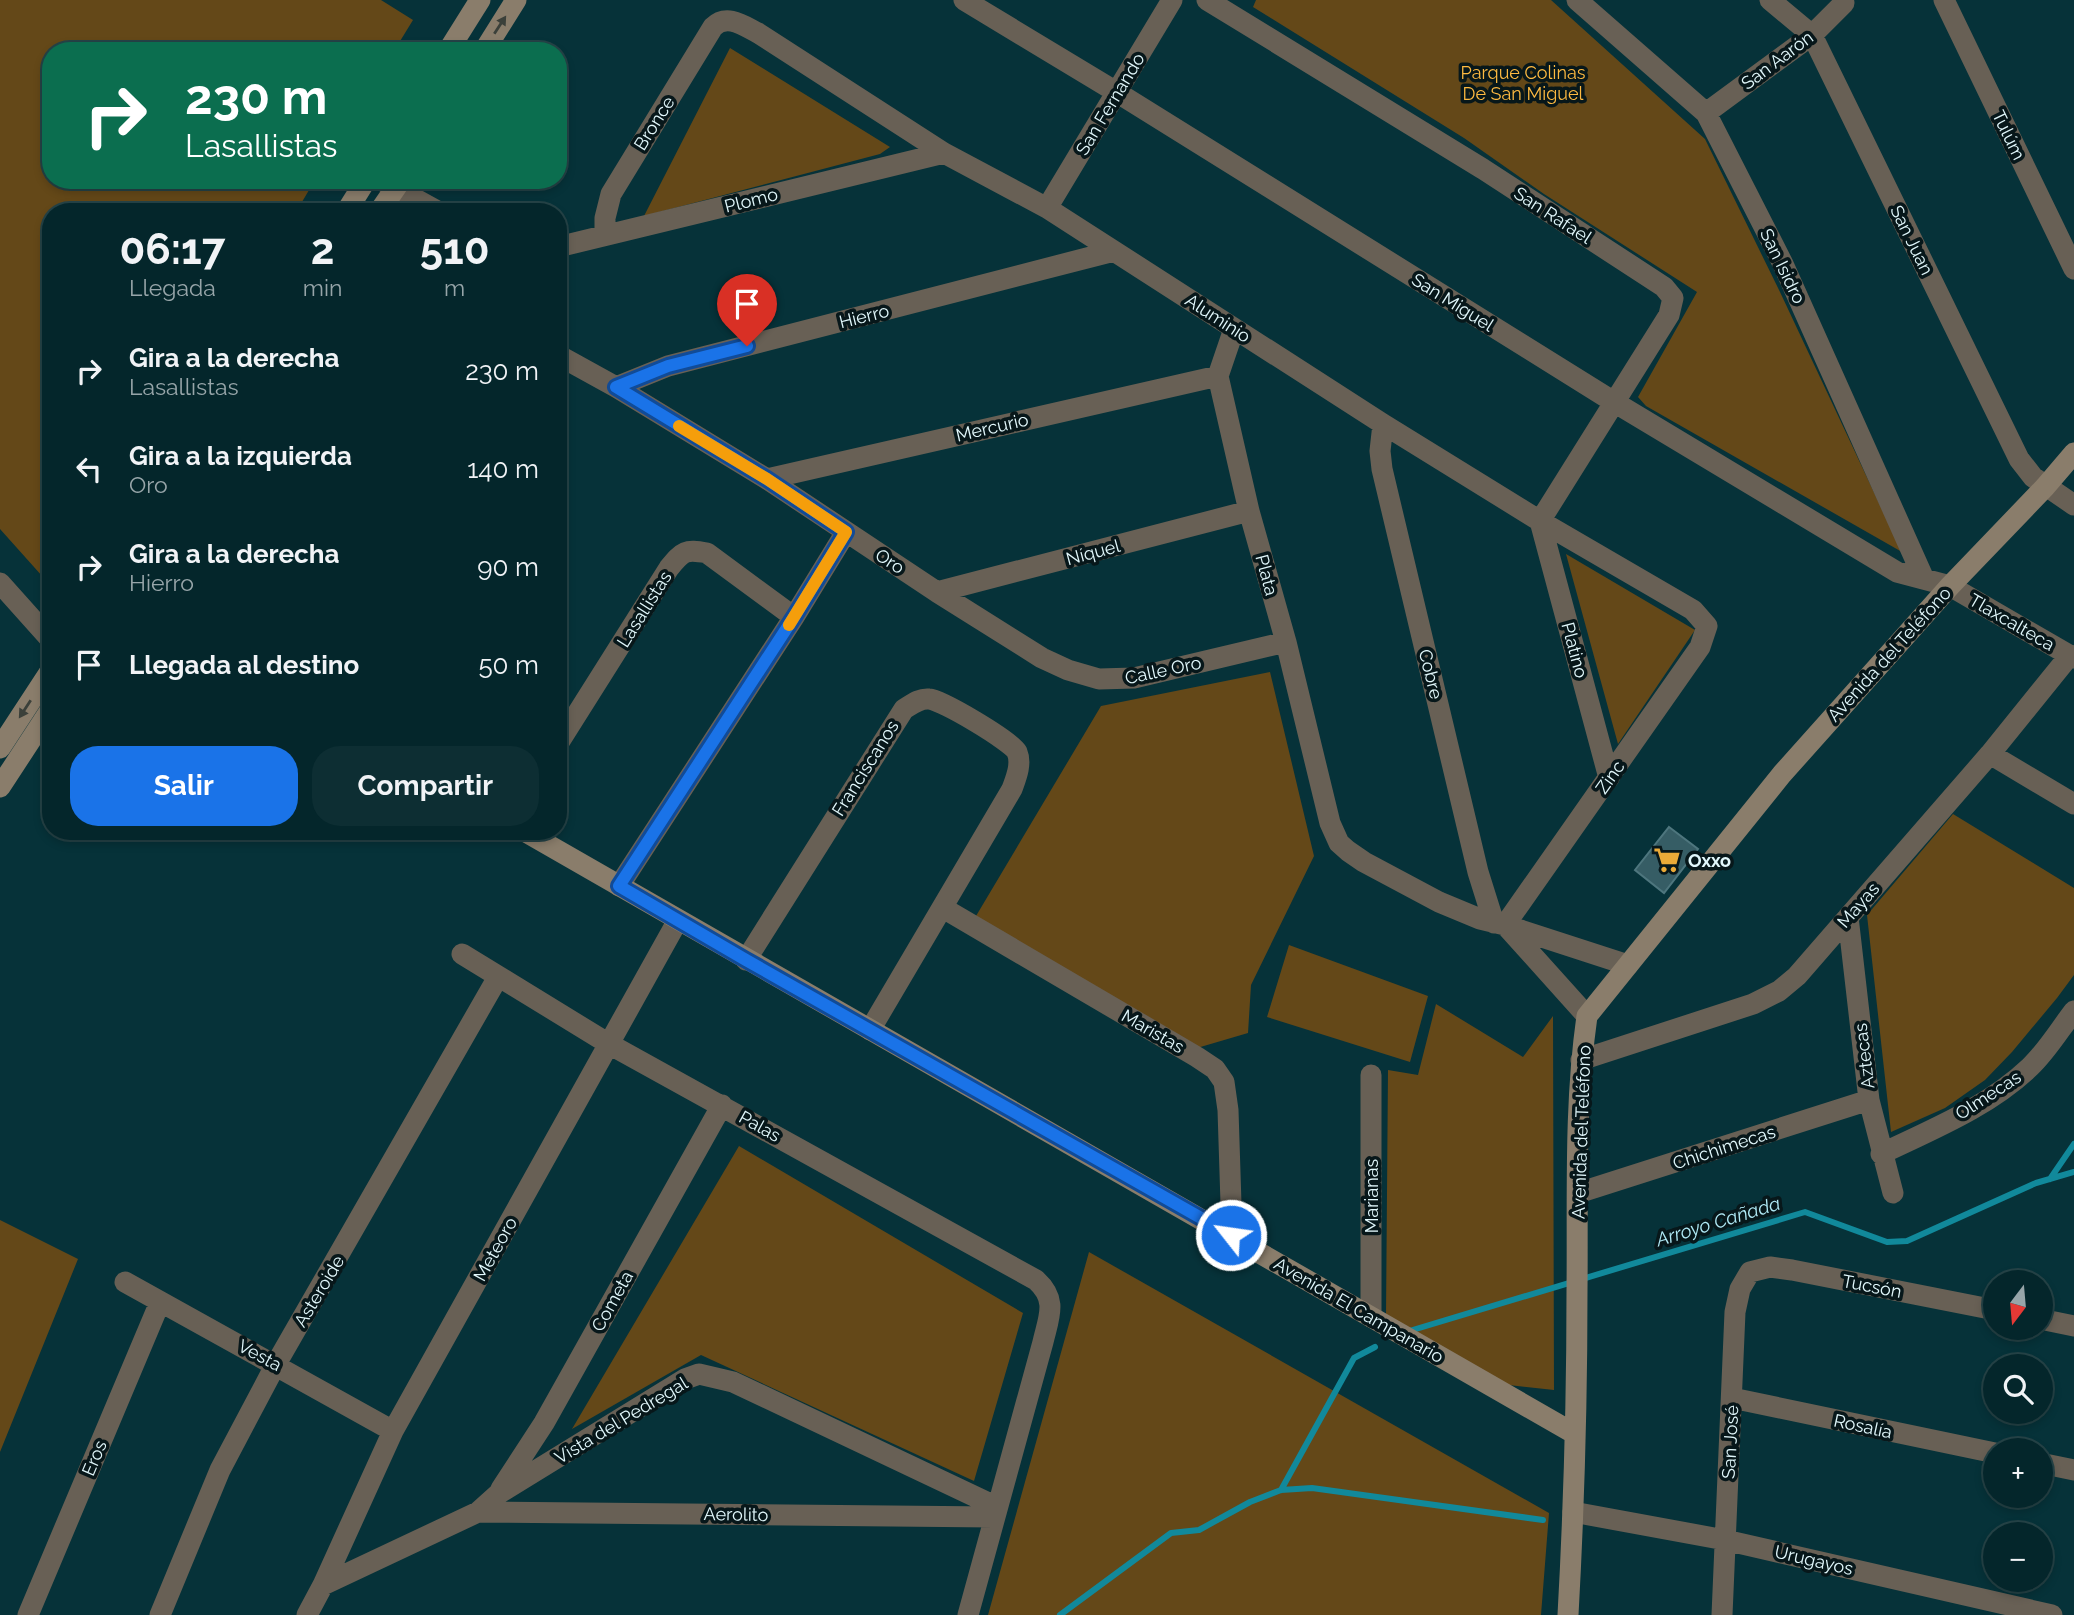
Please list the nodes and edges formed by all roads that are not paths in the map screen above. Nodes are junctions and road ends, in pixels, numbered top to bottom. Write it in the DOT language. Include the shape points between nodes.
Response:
graph roads {
  1 [pos="480,0"];
  2 [pos="516,0"];
  3 [pos="964,0"];
  4 [pos="1172,0"];
  5 [pos="1207,0"];
  6 [pos="1577,0"];
  7 [pos="1770,0"];
  8 [pos="1944,0"];
  9 [pos="1844,4"];
  10 [pos="723,21"];
  11 [pos="1812,35"];
  12 [pos="454,42"];
  13 [pos="490,42"];
  14 [pos="1118,93"];
  15 [pos="1706,113"];
  16 [pos="944,153"];
  17 [pos="402,189"];
  18 [pos="424,203"];
  19 [pos="1047,208"];
  20 [pos="606,234"];
  21 [pos="2068,240"];
  22 [pos="567,245"];
  23 [pos="1115,251"];
  24 [pos="2074,269"];
  25 [pos="1234,329"];
  26 [pos="567,360"];
  27 [pos="1218,376"];
  28 [pos="616,387"];
  29 [pos="1614,402"];
  30 [pos="1383,424"];
  31 [pos="2074,453"];
  32 [pos="767,479"];
  33 [pos="2045,487"];
  34 [pos="2074,505"];
  35 [pos="1249,511"];
  36 [pos="1541,521"];
  37 [pos="846,532"];
  38 [pos="1924,579"];
  39 [pos="0,583"];
  40 [pos="1950,586"];
  41 [pos="937,592"];
  42 [pos="794,617"];
  43 [pos="1707,626"];
  44 [pos="42,630"];
  45 [pos="1286,642"];
  46 [pos="2072,657"];
  47 [pos="1042,658"];
  48 [pos="42,684"];
  49 [pos="42,723"];
  50 [pos="567,730"];
  51 [pos="0,748"];
  52 [pos="1990,754"];
  53 [pos="1609,778"];
  54 [pos="0,787"];
  55 [pos="2074,804"];
  56 [pos="1330,822"];
  57 [pos="540,840"];
  58 [pos="619,886"];
  59 [pos="943,908"];
  60 [pos="1848,916"];
  61 [pos="678,920"];
  62 [pos="1499,924"];
  63 [pos="462,954"];
  64 [pos="746,960"];
  65 [pos="1628,965"];
  66 [pos="498,977"];
  67 [pos="2074,1011"];
  68 [pos="1587,1016"];
  69 [pos="870,1030"];
  70 [pos="610,1044"];
  71 [pos="1581,1060"];
  72 [pos="1371,1075"];
  73 [pos="1870,1100"];
  74 [pos="722,1105"];
  75 [pos="1881,1154"];
  76 [pos="1578,1193"];
  77 [pos="1893,1193"];
  78 [pos="1231,1235"];
  79 [pos="1750,1272"];
  80 [pos="125,1282"];
  81 [pos="160,1302"];
  82 [pos="1983,1308"];
  83 [pos="1371,1317"];
  84 [pos="2053,1322"];
  85 [pos="2074,1326"];
  86 [pos="276,1364"];
  87 [pos="1732,1398"];
  88 [pos="393,1431"];
  89 [pos="1575,1434"];
  90 [pos="1983,1450"];
  91 [pos="2053,1466"];
  92 [pos="2074,1470"];
  93 [pos="498,1494"];
  94 [pos="478,1512"];
  95 [pos="995,1512"];
  96 [pos="1573,1512"];
  97 [pos="1725,1540"];
  98 [pos="323,1585"];
  99 [pos="28,1615"];
  100 [pos="160,1615"];
  101 [pos="307,1615"];
  102 [pos="968,1615"];
  103 [pos="1568,1615"];
  104 [pos="1722,1615"];
  105 [pos="2052,1615"];
  1 -- 12 [label="street"];
  13 -- 2 [label="street, one-way"];
  3 -- 14 [label="street, San Miguel"];
  4 -- 14 [label="street, San Fernando"];
  5 -- 29 [label="street, San Rafael" via="1483,169 1669,292 1673,298 1669,314"];
  6 -- 15 [label="street, San Isidro"];
  7 -- 11 [label="street, San Juan"];
  8 -- 21 [label="street, Tulúm"];
  9 -- 11 [label="street, San Aarón"];
  10 -- 16 [label="street, Aluminio" via="758,33"];
  10 -- 20 [label="street, Bronce" via="713,27 611,194"];
  11 -- 15 [label="street, San Aarón"];
  11 -- 33 [label="street, San Juan" via="2019,459"];
  14 -- 19 [label="street, San Fernando"];
  14 -- 29 [label="street, San Miguel"];
  15 -- 38 [label="street, San Isidro" via="1783,264"];
  16 -- 19 [label="street, Aluminio"];
  16 -- 20 [label="street, Plomo"];
  17 -- 18 [label="street"];
  19 -- 23 [label="street, Aluminio"];
  20 -- 22 [label="street, Plomo"];
  21 -- 24 [label="street, Tulúm"];
  23 -- 25 [label="street, Aluminio"];
  23 -- 28 [label="street, Hierro" via="668,366"];
  25 -- 27 [label="street"];
  25 -- 30 [label="street, Aluminio"];
  26 -- 28 [label="street, Oro"];
  27 -- 32 [label="street, Mercurio"];
  27 -- 35 [label="street, Plata"];
  28 -- 32 [label="street, Oro"];
  29 -- 36 [label="street, San Rafael"];
  29 -- 38 [label="street, San Miguel" via="1896,572"];
  30 -- 36 [label="street, Aluminio"];
  30 -- 62 [label="street, Cobre" via="1381,469 1478,872"];
  31 -- 33 [label="street, Avenida del Teléfono"];
  32 -- 37 [label="street, Oro"];
  33 -- 34 [label="street, San Juan"];
  33 -- 40 [label="street, Avenida del Teléfono"];
  35 -- 41 [label="street, Níquel"];
  35 -- 45 [label="street, Plata"];
  36 -- 43 [label="street, Aluminio" via="1693,610"];
  36 -- 53 [label="street, Platino"];
  37 -- 41 [label="street, Oro"];
  37 -- 42 [label="street"];
  38 -- 40 [label="street, San Miguel"];
  39 -- 44 [label="street"];
  40 -- 46 [label="street, Tlaxcalteca"];
  40 -- 65 [label="street, Avenida del Teléfono" via="1782,774"];
  41 -- 47 [label="street, Oro"];
  42 -- 50 [label="street, Lasallistas" via="707,553 681,553"];
  42 -- 58 [label="street"];
  43 -- 53 [label="street, Zinc" via="1700,647"];
  45 -- 47 [label="street, Calle Oro" via="1121,679 1099,679"];
  45 -- 56 [label="street, Plata"];
  46 -- 52 [label="street, Mayas"];
  48 -- 51 [label="street, one-way"];
  49 -- 54 [label="street"];
  52 -- 55 [label="street"];
  52 -- 60 [label="street, Mayas"];
  53 -- 62 [label="street, Zinc"];
  56 -- 62 [label="street, Cobre" via="1339,843 1364,862 1439,902"];
  57 -- 58 [label="street, Avenida El Campanario"];
  58 -- 61 [label="street, Avenida El Campanario"];
  59 -- 64 [label="street, Franciscanos" via="1012,789 1019,760 1016,750 1005,741 945,704 928,699 904,709 893,723"];
  59 -- 69 [label="street, Franciscanos"];
  59 -- 78 [label="street, Maristas" via="1215,1069 1224,1082 1228,1110"];
  60 -- 71 [label="street, Mayas" via="1779,991 1754,1004"];
  60 -- 73 [label="street, Aztecas"];
  61 -- 64 [label="street, Avenida El Campanario"];
  61 -- 70 [label="street, Meteoro"];
  62 -- 65 [label="street, Cobre"];
  62 -- 68 [label="street, Cobre"];
  63 -- 66 [label="street, Palas"];
  64 -- 69 [label="street, Avenida El Campanario"];
  65 -- 68 [label="street, Avenida del Teléfono"];
  66 -- 70 [label="street, Palas"];
  66 -- 86 [label="street, Asteroide"];
  67 -- 75 [label="street, Olmecas" via="2033,1065 2006,1088"];
  68 -- 71 [label="street, Avenida del Teléfono"];
  69 -- 78 [label="street, Avenida El Campanario"];
  70 -- 74 [label="street, Palas"];
  70 -- 88 [label="street, Meteoro"];
  71 -- 76 [label="street, Avenida del Teléfono"];
  72 -- 83 [label="street, Marianas"];
  73 -- 75 [label="street, Aztecas"];
  73 -- 76 [label="street, Chichimecas"];
  74 -- 93 [label="street, Cometa" via="544,1423"];
  74 -- 95 [label="street, Palas" via="1036,1280 1048,1291 1051,1302 1043,1342"];
  75 -- 77 [label="street, Aztecas"];
  76 -- 89 [label="street, Avenida del Teléfono"];
  78 -- 83 [label="street, Avenida El Campanario"];
  79 -- 82 [label="street, Tucsón" via="1770,1266"];
  79 -- 87 [label="street, San José" via="1735,1312"];
  80 -- 81 [label="street, Vesta"];
  81 -- 86 [label="street, Vesta"];
  81 -- 99 [label="street, Eros"];
  83 -- 89 [label="street, Avenida El Campanario"];
  84 -- 85 [label="street"];
  86 -- 88 [label="street, Vesta"];
  86 -- 100 [label="street, Asteroide" via="220,1470"];
  87 -- 90 [label="street, Rosalía"];
  87 -- 97 [label="street, San José"];
  88 -- 98 [label="street, Meteoro"];
  89 -- 96 [label="street, Avenida del Teléfono"];
  91 -- 92 [label="street"];
  93 -- 94 [label="street, Vista del Pedregal"];
  93 -- 95 [label="street, Vista del Pedregal" via="668,1388 699,1374 733,1382"];
  94 -- 95 [label="street, Aerolito"];
  94 -- 98 [label="street, Vista del Pedregal"];
  95 -- 102 [label="street"];
  96 -- 97 [label="street, Urugayos"];
  96 -- 103 [label="street, Avenida del Teléfono"];
  97 -- 104 [label="street, San José"];
  97 -- 105 [label="street, Urugayos"];
  98 -- 101 [label="street"];
}
